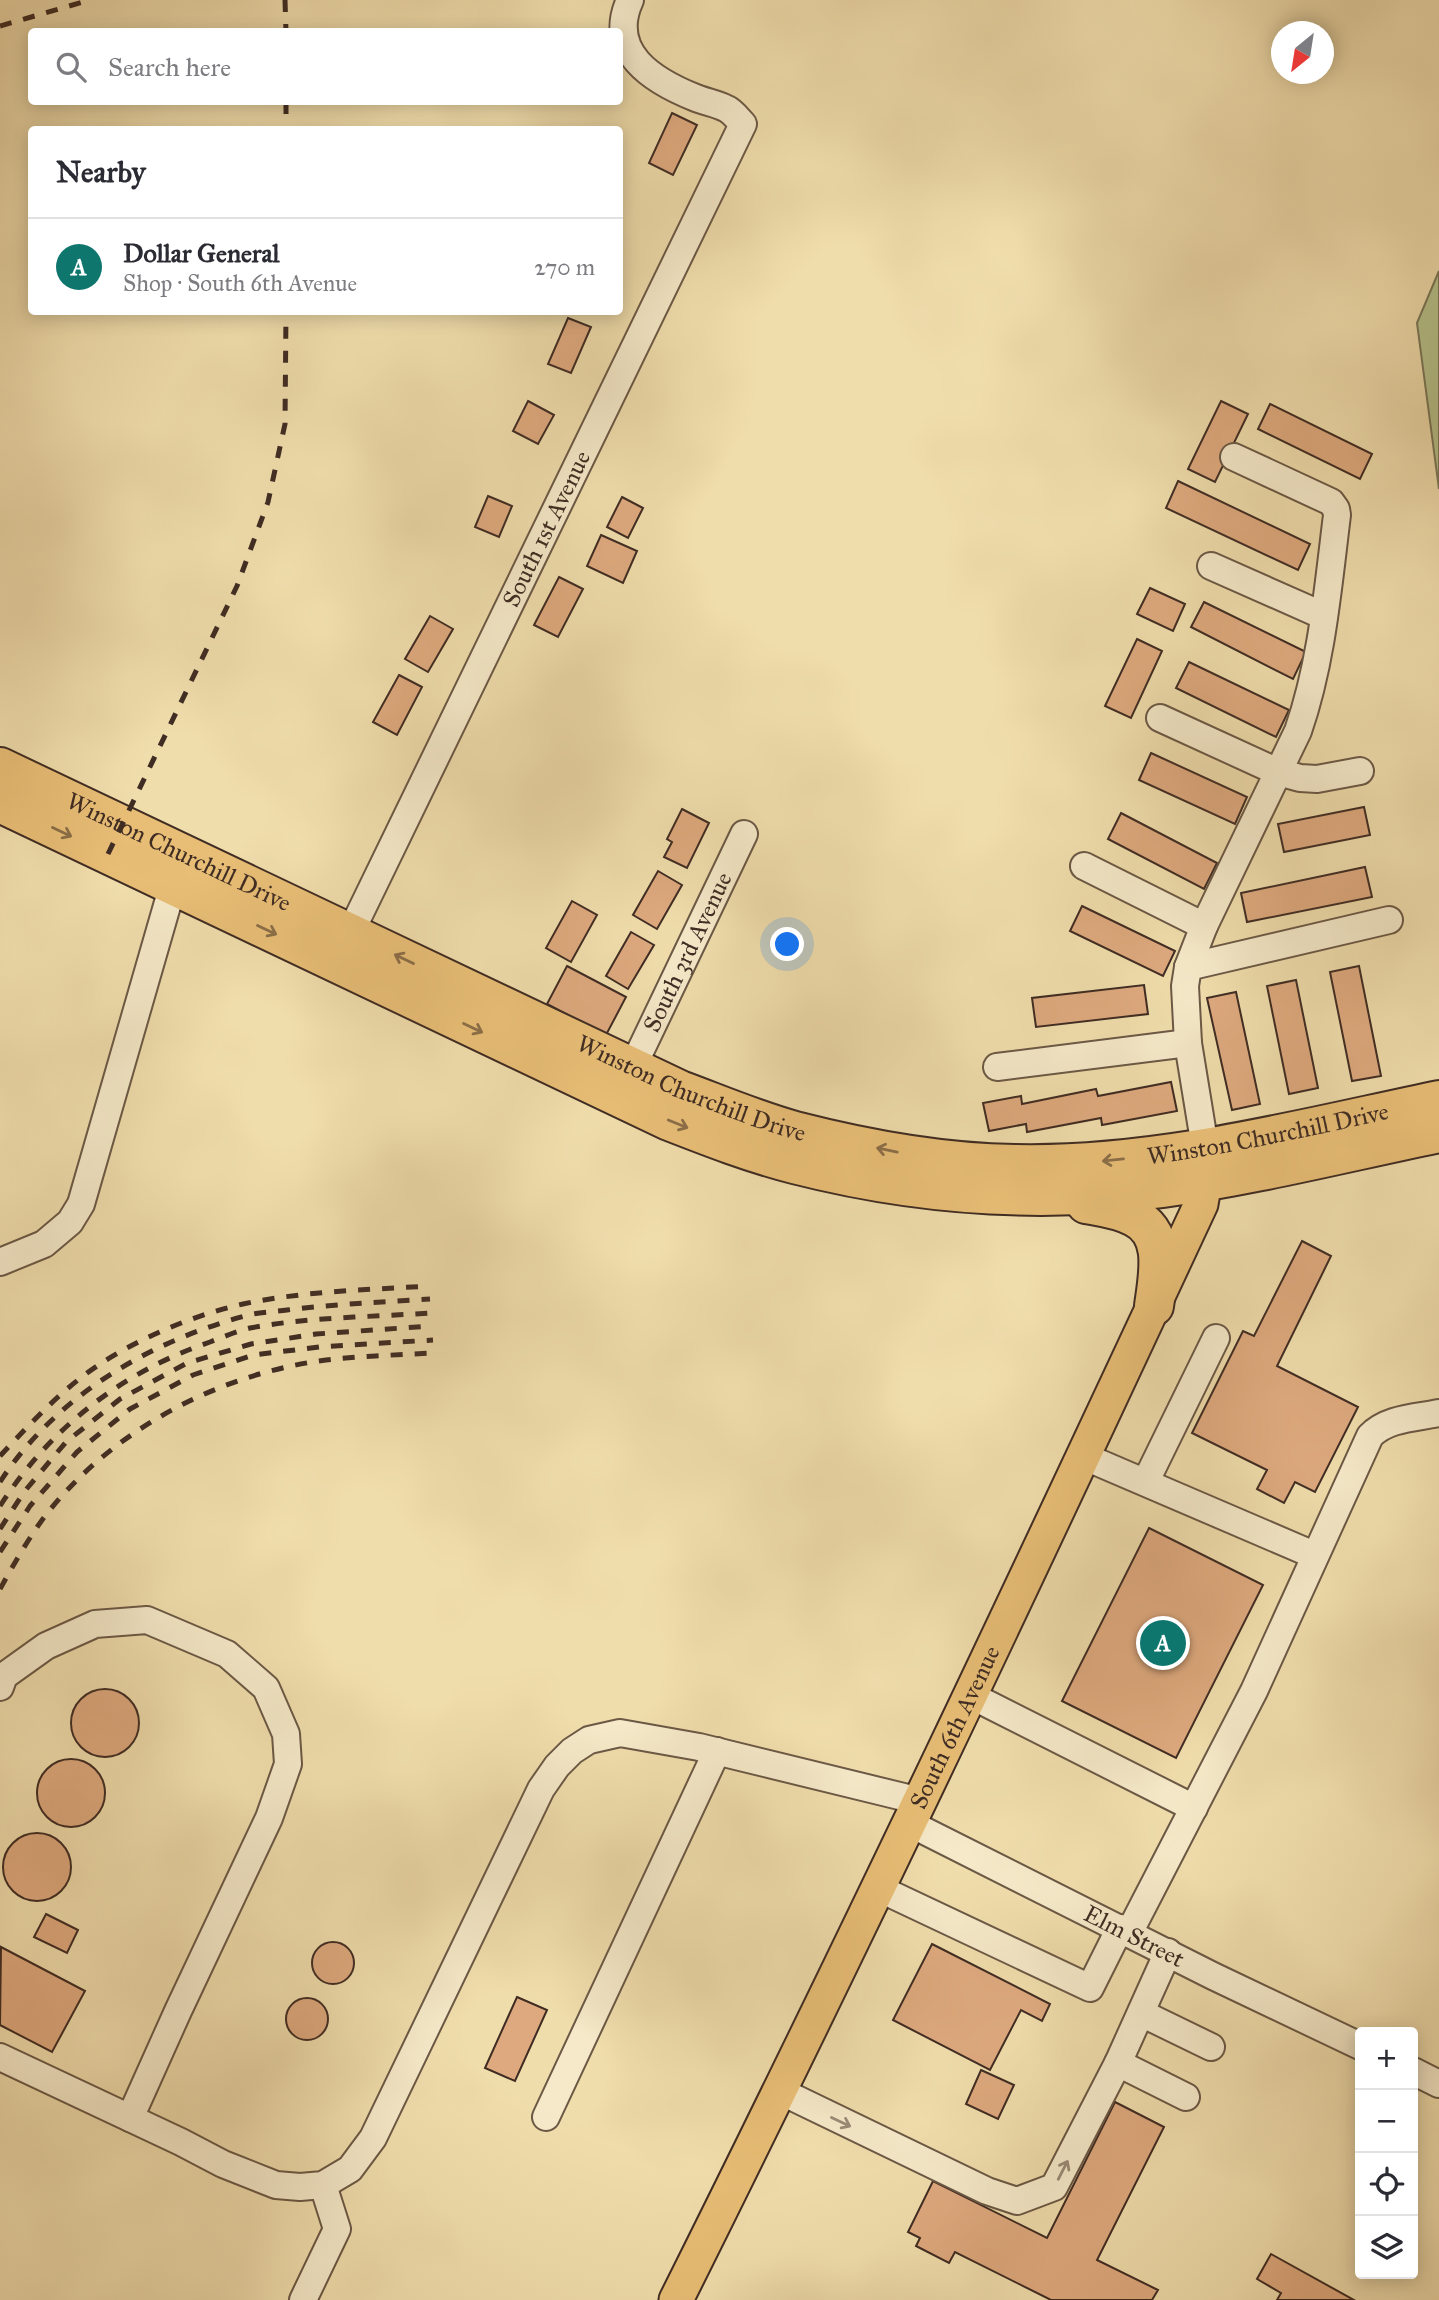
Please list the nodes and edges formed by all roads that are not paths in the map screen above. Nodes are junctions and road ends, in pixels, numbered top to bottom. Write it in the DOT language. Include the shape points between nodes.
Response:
graph roads {
  1 [pos="631,0"];
  2 [pos="622,28"];
  3 [pos="623,32"];
  4 [pos="1234,457"];
  5 [pos="1211,566"];
  6 [pos="1324,616"];
  7 [pos="1160,718"];
  8 [pos="0,767"];
  9 [pos="1360,771"];
  10 [pos="1278,772"];
  11 [pos="0,803"];
  12 [pos="744,834"];
  13 [pos="1084,866"];
  14 [pos="173,885"];
  15 [pos="1389,920"];
  16 [pos="1204,926"];
  17 [pos="344,948"];
  18 [pos="1188,967"];
  19 [pos="1188,1043"];
  20 [pos="997,1066"];
  21 [pos="625,1083"];
  22 [pos="1439,1100"];
  23 [pos="1439,1133"];
  24 [pos="1205,1164"];
  25 [pos="1053,1196"];
  26 [pos="0,1262"];
  27 [pos="1154,1306"];
  28 [pos="1216,1338"];
  29 [pos="1439,1413"];
  30 [pos="1083,1456"];
  31 [pos="1146,1481"];
  32 [pos="1314,1555"];
  33 [pos="0,1687"];
  34 [pos="970,1695"];
  35 [pos="717,1751"];
  36 [pos="1194,1808"];
  37 [pos="915,1812"];
  38 [pos="878,1888"];
  39 [pos="1125,1930"];
  40 [pos="1168,1952"];
  41 [pos="1141,2012"];
  42 [pos="1355,2044"];
  43 [pos="1211,2047"];
  44 [pos="0,2057"];
  45 [pos="1118,2063"];
  46 [pos="1418,2074"];
  47 [pos="1439,2084"];
  48 [pos="780,2091"];
  49 [pos="1186,2097"];
  50 [pos="546,2116"];
  51 [pos="130,2118"];
  52 [pos="323,2185"];
  53 [pos="303,2300"];
  54 [pos="676,2300"];
  1 -- 2 [label="street, South 1st Avenue"];
  3 -- 17 [label="street, South 1st Avenue" via="636,61 668,84 727,109 743,124"];
  4 -- 6 [label="street" via="1331,502 1336,509"];
  5 -- 6 [label="street"];
  6 -- 10 [label="street" via="1305,710"];
  7 -- 10 [label="street"];
  8 -- 17 [label="highway, Winston Churchill Drive"];
  9 -- 10 [label="street" via="1317,779"];
  10 -- 16 [label="street"];
  11 -- 14 [label="highway, Winston Churchill Drive, one-way"];
  12 -- 21 [label="street, South 3rd Avenue"];
  13 -- 16 [label="street"];
  14 -- 17 [label="highway, Winston Churchill Drive, one-way"];
  14 -- 26 [label="street" via="81,1204 51,1239"];
  15 -- 18 [label="street"];
  16 -- 18 [label="street"];
  17 -- 21 [label="highway, Winston Churchill Drive"];
  18 -- 19 [label="street"];
  19 -- 20 [label="street"];
  19 -- 24 [label="street"];
  24 -- 21 [label="highway, Winston Churchill Drive, one-way" via="1149,1157 1015,1164 912,1155 785,1128 680,1090"];
  21 -- 25 [label="highway, Winston Churchill Drive, one-way" via="669,1121 793,1164 948,1191"];
  22 -- 24 [label="highway, Winston Churchill Drive"];
  23 -- 24 [label="highway, Winston Churchill Drive"];
  24 -- 25 [label="highway, Winston Churchill Drive" via="1121,1192"];
  24 -- 27 [label="main road, South 6th Avenue" via="1201,1204"];
  25 -- 27 [label="highway" via="1121,1212 1143,1224 1157,1248 1160,1265"];
  27 -- 30 [label="main road, South 6th Avenue"];
  28 -- 31 [label="street"];
  29 -- 32 [label="street" via="1388,1423 1370,1436"];
  30 -- 31 [label="street"];
  30 -- 34 [label="main road, South 6th Avenue"];
  31 -- 32 [label="street"];
  32 -- 36 [label="street" via="1254,1691"];
  33 -- 51 [label="street" via="4,1676 46,1646 94,1624 147,1620 227,1654 266,1688 286,1734 288,1764 270,1818"];
  34 -- 36 [label="street"];
  34 -- 37 [label="main road, South 6th Avenue"];
  35 -- 37 [label="street, Elm Street"];
  35 -- 50 [label="street"];
  35 -- 52 [label="street, Elm Street" via="620,1733 589,1740 557,1766 541,1789 373,2138 350,2169"];
  36 -- 39 [label="street"];
  37 -- 38 [label="main road, South 6th Avenue"];
  37 -- 39 [label="street, Elm Street"];
  38 -- 39 [label="street" via="1090,1988"];
  38 -- 48 [label="main road, South 6th Avenue"];
  39 -- 40 [label="street, Elm Street"];
  40 -- 41 [label="street"];
  40 -- 42 [label="street, Elm Street"];
  41 -- 43 [label="street"];
  41 -- 45 [label="street"];
  44 -- 51 [label="street"];
  48 -- 45 [label="street, one-way" via="987,2191 1017,2201 1054,2186"];
  45 -- 49 [label="street"];
  46 -- 47 [label="street"];
  48 -- 54 [label="main road, South 6th Avenue"];
  51 -- 52 [label="street" via="276,2185"];
  52 -- 53 [label="street" via="337,2229"];
}
